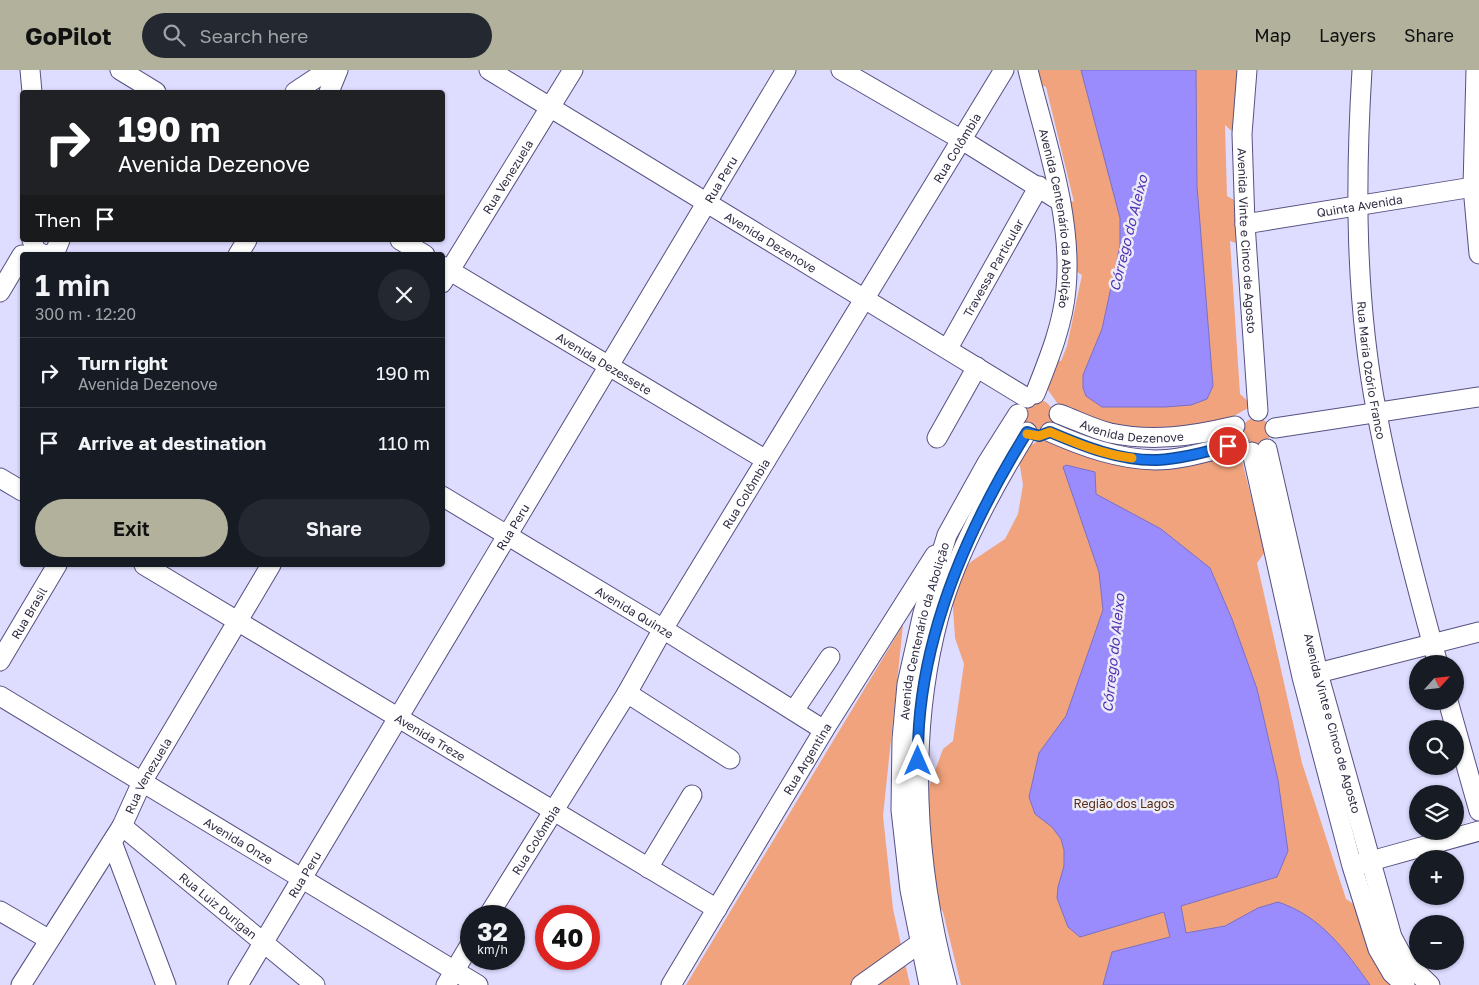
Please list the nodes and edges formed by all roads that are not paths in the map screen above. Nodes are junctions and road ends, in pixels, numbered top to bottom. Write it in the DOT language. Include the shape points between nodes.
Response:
graph roads {
  1 [pos="30,70"];
  2 [pos="120,70"];
  3 [pos="328,70"];
  4 [pos="338,70"];
  5 [pos="489,70"];
  6 [pos="573,70"];
  7 [pos="786,70"];
  8 [pos="842,70"];
  9 [pos="1004,70"];
  10 [pos="1028,70"];
  11 [pos="1247,70"];
  12 [pos="1362,70"];
  13 [pos="1476,70"];
  14 [pos="32,90"];
  15 [pos="153,90"];
  16 [pos="298,90"];
  17 [pos="330,90"];
  18 [pos="550,108"];
  19 [pos="962,140"];
  20 [pos="1039,186"];
  21 [pos="1474,187"];
  22 [pos="1060,201"];
  23 [pos="707,203"];
  24 [pos="1356,206"];
  25 [pos="1245,224"];
  26 [pos="403,242"];
  27 [pos="420,252"];
  28 [pos="1479,254"];
  29 [pos="20,267"];
  30 [pos="445,273"];
  31 [pos="3,279"];
  32 [pos="865,299"];
  33 [pos="948,348"];
  34 [pos="609,366"];
  35 [pos="977,367"];
  36 [pos="1479,397"];
  37 [pos="1026,402"];
  38 [pos="1258,411"];
  39 [pos="1376,412"];
  40 [pos="1059,414"];
  41 [pos="1275,428"];
  42 [pos="1027,432"];
  43 [pos="1050,432"];
  44 [pos="936,438"];
  45 [pos="1248,443"];
  46 [pos="766,460"];
  47 [pos="0,478"];
  48 [pos="20,490"];
  49 [pos="445,498"];
  50 [pos="508,535"];
  51 [pos="947,535"];
  52 [pos="56,567"];
  53 [pos="147,567"];
  54 [pos="271,567"];
  55 [pos="238,622"];
  56 [pos="663,629"];
  57 [pos="1479,632"];
  58 [pos="1432,644"];
  59 [pos="1435,655"];
  60 [pos="830,657"];
  61 [pos="0,661"];
  62 [pos="1310,675"];
  63 [pos="627,693"];
  64 [pos="0,696"];
  65 [pos="795,709"];
  66 [pos="1451,710"];
  67 [pos="398,718"];
  68 [pos="824,730"];
  69 [pos="730,759"];
  70 [pos="142,782"];
  71 [pos="692,795"];
  72 [pos="552,811"];
  73 [pos="1479,811"];
  74 [pos="122,826"];
  75 [pos="1479,831"];
  76 [pos="112,842"];
  77 [pos="1371,861"];
  78 [pos="1352,866"];
  79 [pos="648,868"];
  80 [pos="302,879"];
  81 [pos="495,905"];
  82 [pos="716,909"];
  83 [pos="0,911"];
  84 [pos="48,939"];
  85 [pos="263,943"];
  86 [pos="920,943"];
  87 [pos="460,961"];
  88 [pos="450,978"];
  89 [pos="21,985"];
  90 [pos="166,985"];
  91 [pos="238,985"];
  92 [pos="315,985"];
  93 [pos="478,985"];
  94 [pos="671,985"];
  95 [pos="861,985"];
  96 [pos="929,985"];
  97 [pos="947,985"];
  98 [pos="1406,985"];
  99 [pos="1430,985"];
  1 -- 14 [label="street"];
  2 -- 15 [label="street"];
  3 -- 16 [label="street"];
  4 -- 17 [label="street"];
  5 -- 18 [label="street, Avenida Dezenove"];
  6 -- 18 [label="street, Rua Venezuela"];
  7 -- 23 [label="street, Rua Peru"];
  8 -- 19 [label="street"];
  9 -- 19 [label="street, Rua Colômbia"];
  10 -- 22 [label="street, Avenida Centenário da Abolição"];
  11 -- 25 [label="street, Avenida Vinte e Cinco de Agosto" via="1242,134"];
  12 -- 24 [label="street, Rua Maria Ozório Franco"];
  13 -- 21 [label="street"];
  18 -- 23 [label="street, Avenida Dezenove"];
  18 -- 30 [label="street, Rua Venezuela"];
  19 -- 20 [label="street"];
  19 -- 32 [label="street, Rua Colômbia"];
  20 -- 22 [label="street"];
  20 -- 33 [label="street, Travessa Particular"];
  21 -- 24 [label="street, Quinta Avenida"];
  21 -- 28 [label="street"];
  22 -- 37 [label="street, Avenida Centenário da Abolição" via="1067,244 1066,290 1056,336"];
  23 -- 32 [label="street, Avenida Dezenove"];
  23 -- 34 [label="street, Rua Peru"];
  24 -- 25 [label="street, Quinta Avenida"];
  24 -- 39 [label="street, Rua Maria Ozório Franco" via="1364,316"];
  25 -- 38 [label="street, Avenida Vinte e Cinco de Agosto"];
  26 -- 27 [label="street"];
  29 -- 31 [label="street"];
  30 -- 34 [label="street, Avenida Dezessete"];
  32 -- 33 [label="street, Avenida Dezenove"];
  32 -- 46 [label="street, Rua Colômbia"];
  33 -- 35 [label="street, Avenida Dezenove"];
  34 -- 46 [label="street, Avenida Dezessete"];
  34 -- 50 [label="street, Rua Peru"];
  35 -- 37 [label="street, Avenida Dezenove"];
  35 -- 44 [label="street"];
  36 -- 39 [label="street"];
  37 -- 40 [label="street" via="1048,397 1054,401"];
  37 -- 42 [label="street" via="1020,424"];
  37 -- 51 [label="street, Avenida Centenário da Abolição"];
  38 -- 41 [label="street" via="1272,420"];
  38 -- 45 [label="street" via="1240,417"];
  39 -- 41 [label="street"];
  39 -- 58 [label="street, Rua Maria Ozório Franco"];
  40 -- 43 [label="street" via="1057,424"];
  40 -- 45 [label="street, Avenida Dezenove" via="1108,433 1150,439 1193,435"];
  41 -- 45 [label="street" via="1275,436"];
  42 -- 43 [label="street" via="1039,436"];
  42 -- 97 [label="street, Avenida Centenário da Abolição" via="959,559 940,614 925,684 918,743 919,810 931,905"];
  43 -- 45 [label="street, Avenida Dezenove" via="1120,456 1156,460"];
  45 -- 62 [label="street, Avenida Vinte e Cinco de Agosto"];
  46 -- 56 [label="street, Rua Colômbia"];
  47 -- 48 [label="street"];
  49 -- 50 [label="street, Avenida Quinze"];
  50 -- 56 [label="street, Avenida Quinze"];
  50 -- 67 [label="street, Rua Peru"];
  51 -- 68 [label="street, Rua Argentina"];
  51 -- 86 [label="street, Avenida Centenário da Abolição" via="923,613 907,684 902,739 901,810"];
  52 -- 61 [label="street, Rua Brasil"];
  53 -- 55 [label="street, Avenida Treze"];
  54 -- 55 [label="street, Rua Venezuela"];
  55 -- 67 [label="street, Avenida Treze"];
  55 -- 70 [label="street, Rua Venezuela"];
  56 -- 63 [label="street, Rua Colômbia"];
  56 -- 65 [label="street, Avenida Quinze"];
  57 -- 58 [label="street"];
  58 -- 59 [label="street, Rua Maria Ozório Franco"];
  58 -- 62 [label="street"];
  60 -- 65 [label="street"];
  62 -- 77 [label="street, Avenida Vinte e Cinco de Agosto"];
  62 -- 78 [label="street, Avenida Vinte e Cinco de Agosto"];
  63 -- 69 [label="street"];
  63 -- 72 [label="street, Rua Colômbia"];
  64 -- 70 [label="street, Avenida Onze"];
  65 -- 68 [label="street, Avenida Quinze"];
  66 -- 73 [label="street"];
  67 -- 72 [label="street, Avenida Treze"];
  67 -- 80 [label="street, Rua Peru"];
  68 -- 82 [label="street, Rua Argentina"];
  70 -- 74 [label="street, Rua Venezuela"];
  70 -- 80 [label="street, Avenida Onze"];
  71 -- 79 [label="street"];
  72 -- 79 [label="street, Avenida Treze"];
  72 -- 81 [label="street, Rua Colômbia"];
  74 -- 76 [label="street, Rua Venezuela"];
  74 -- 85 [label="street, Rua Luiz Durigan"];
  75 -- 77 [label="street"];
  76 -- 84 [label="street, Rua Venezuela"];
  76 -- 90 [label="street"];
  77 -- 78 [label="street"];
  77 -- 99 [label="street, Avenida Vinte e Cinco de Agosto" via="1392,936 1405,961"];
  78 -- 98 [label="street, Avenida Vinte e Cinco de Agosto" via="1378,949 1392,973"];
  79 -- 82 [label="street, Avenida Treze"];
  80 -- 85 [label="street, Rua Peru"];
  80 -- 88 [label="street, Avenida Onze"];
  82 -- 94 [label="street, Rua Argentina"];
  83 -- 84 [label="street"];
  84 -- 89 [label="street, Rua Venezuela"];
  85 -- 91 [label="street, Rua Peru"];
  85 -- 92 [label="street, Rua Luiz Durigan"];
  86 -- 95 [label="street"];
  86 -- 96 [label="street, Avenida Centenário da Abolição"];
  87 -- 88 [label="street"];
  88 -- 93 [label="street, Avenida Onze"];
}
